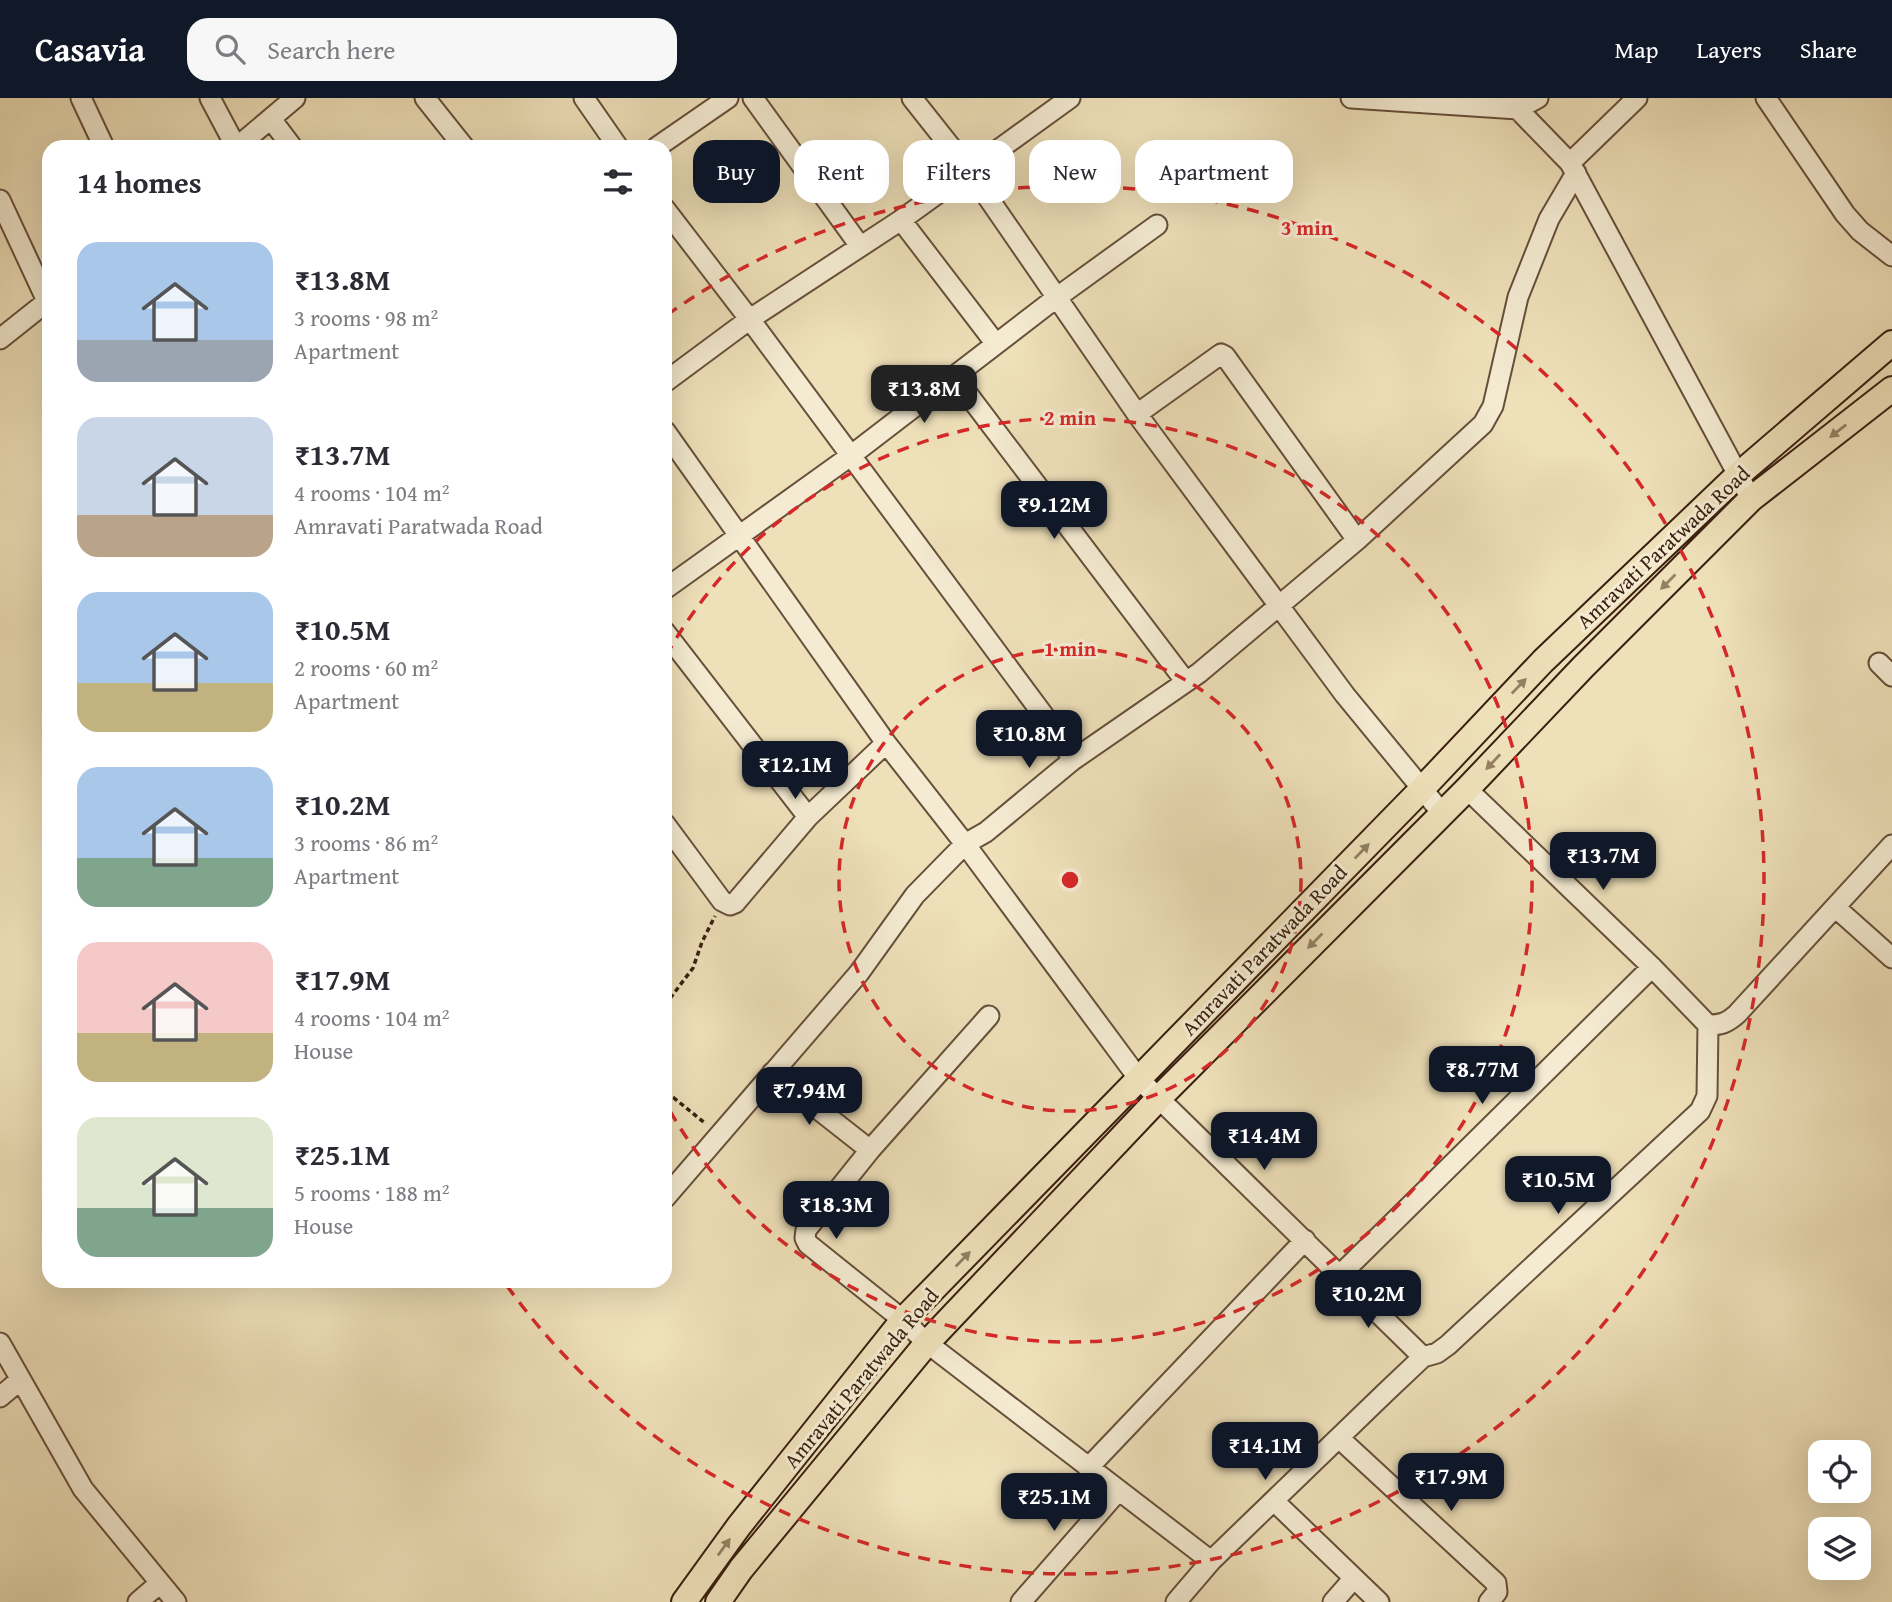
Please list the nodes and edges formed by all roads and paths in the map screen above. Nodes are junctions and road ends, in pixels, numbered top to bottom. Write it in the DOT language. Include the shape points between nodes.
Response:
graph roads {
  1 [pos="81,98"];
  2 [pos="210,98"];
  3 [pos="295,98"];
  4 [pos="425,98"];
  5 [pos="584,98"];
  6 [pos="728,98"];
  7 [pos="753,98"];
  8 [pos="912,98"];
  9 [pos="1070,98"];
  10 [pos="1351,98"];
  11 [pos="1538,98"];
  12 [pos="1637,98"];
  13 [pos="1766,98"];
  14 [pos="1512,104"];
  15 [pos="271,119"];
  16 [pos="101,140"];
  17 [pos="232,140"];
  18 [pos="245,140"];
  19 [pos="287,140"];
  20 [pos="458,140"];
  21 [pos="613,140"];
  22 [pos="667,140"];
  23 [pos="945,140"];
  24 [pos="1011,140"];
  25 [pos="1573,168"];
  26 [pos="0,200"];
  27 [pos="924,203"];
  28 [pos="991,203"];
  29 [pos="672,218"];
  30 [pos="901,220"];
  31 [pos="1157,225"];
  32 [pos="860,246"];
  33 [pos="1892,256"];
  34 [pos="42,288"];
  35 [pos="1056,298"];
  36 [pos="42,305"];
  37 [pos="750,319"];
  38 [pos="0,339"];
  39 [pos="1892,343"];
  40 [pos="996,344"];
  41 [pos="954,376"];
  42 [pos="672,377"];
  43 [pos="1890,396"];
  44 [pos="1137,414"];
  45 [pos="672,441"];
  46 [pos="851,455"];
  47 [pos="1737,476"];
  48 [pos="1751,499"];
  49 [pos="740,535"];
  50 [pos="1357,540"];
  51 [pos="672,584"];
  52 [pos="1278,604"];
  53 [pos="672,641"];
  54 [pos="1186,682"];
  55 [pos="887,743"];
  56 [pos="1073,760"];
  57 [pos="1467,789"];
  58 [pos="1421,790"];
  59 [pos="1442,813"];
  60 [pos="808,817"];
  61 [pos="672,833"];
  62 [pos="965,844"];
  63 [pos="1892,845"];
  64 [pos="722,901"];
  65 [pos="1835,908"];
  66 [pos="1892,958"];
  67 [pos="1652,967"];
  68 [pos="672,996"];
  69 [pos="989,1016"];
  70 [pos="1708,1025"];
  71 [pos="772,1073"];
  72 [pos="1139,1079"];
  73 [pos="672,1097"];
  74 [pos="1159,1098"];
  75 [pos="719,1135"];
  76 [pos="870,1150"];
  77 [pos="672,1190"];
  78 [pos="1305,1240"];
  79 [pos="1340,1275"];
  80 [pos="903,1321"];
  81 [pos="0,1343"];
  82 [pos="927,1343"];
  83 [pos="1423,1357"];
  84 [pos="20,1380"];
  85 [pos="0,1397"];
  86 [pos="1339,1438"];
  87 [pos="1088,1468"];
  88 [pos="1118,1491"];
  89 [pos="1274,1502"];
  90 [pos="1211,1561"];
  91 [pos="1354,1578"];
  92 [pos="160,1583"];
  93 [pos="138,1602"];
  94 [pos="176,1602"];
  95 [pos="684,1602"];
  96 [pos="718,1602"];
  97 [pos="1021,1602"];
  98 [pos="1176,1602"];
  99 [pos="1333,1602"];
  100 [pos="1379,1602"];
  101 [pos="1489,1602"];
  1 -- 16 [label="street"];
  2 -- 17 [label="street"];
  3 -- 15 [label="street"];
  4 -- 20 [label="street"];
  5 -- 21 [label="street"];
  6 -- 22 [label="street"];
  7 -- 32 [label="street"];
  8 -- 23 [label="street"];
  9 -- 24 [label="street"];
  10 -- 14 [label="street"];
  11 -- 14 [label="street"];
  12 -- 25 [label="street"];
  13 -- 33 [label="street" via="1845,215"];
  14 -- 25 [label="street"];
  15 -- 18 [label="street"];
  15 -- 19 [label="street"];
  25 -- 47 [label="street"];
  25 -- 50 [label="street" via="1518,297 1490,415"];
  26 -- 34 [label="street"];
  27 -- 30 [label="street"];
  28 -- 35 [label="street"];
  29 -- 37 [label="street"];
  30 -- 32 [label="street"];
  30 -- 40 [label="street"];
  31 -- 35 [label="street"];
  32 -- 37 [label="street"];
  35 -- 40 [label="street"];
  35 -- 44 [label="street"];
  36 -- 38 [label="street"];
  37 -- 42 [label="street"];
  37 -- 46 [label="street"];
  39 -- 47 [label="main road, Amravati Paratwada Road"];
  40 -- 41 [label="street"];
  41 -- 46 [label="street"];
  41 -- 54 [label="street"];
  43 -- 48 [label="main road, Amravati Paratwada Road, one-way"];
  44 -- 50 [label="street" via="1208,362 1225,356"];
  44 -- 52 [label="street"];
  45 -- 49 [label="street"];
  46 -- 49 [label="street"];
  46 -- 56 [label="street"];
  47 -- 48 [label="street"];
  58 -- 47 [label="main road, Amravati Paratwada Road, one-way" via="1543,661"];
  48 -- 57 [label="main road, Amravati Paratwada Road, one-way"];
  49 -- 51 [label="street"];
  49 -- 55 [label="street"];
  50 -- 52 [label="street"];
  52 -- 54 [label="street"];
  52 -- 58 [label="street"];
  53 -- 60 [label="street"];
  54 -- 56 [label="street"];
  55 -- 60 [label="street"];
  55 -- 62 [label="street"];
  56 -- 62 [label="street"];
  57 -- 59 [label="main road, Amravati Paratwada Road"];
  57 -- 67 [label="street"];
  58 -- 59 [label="street"];
  72 -- 58 [label="main road, Amravati Paratwada Road, one-way"];
  59 -- 74 [label="main road, Amravati Paratwada Road, one-way"];
  60 -- 64 [label="street" via="743,895 730,905"];
  61 -- 64 [label="street"];
  62 -- 71 [label="street" via="915,895 859,972"];
  62 -- 72 [label="street"];
  63 -- 65 [label="street"];
  64 -- 68 [label="path" via="693,968"];
  65 -- 66 [label="street"];
  65 -- 70 [label="street" via="1728,1022"];
  67 -- 70 [label="street"];
  67 -- 79 [label="street"];
  69 -- 76 [label="street"];
  70 -- 83 [label="street" via="1707,1096 1700,1111 1448,1345"];
  71 -- 75 [label="street"];
  71 -- 76 [label="street"];
  72 -- 74 [label="street"];
  80 -- 72 [label="main road, Amravati Paratwada Road, one-way"];
  73 -- 75 [label="path"];
  74 -- 78 [label="street"];
  74 -- 82 [label="main road, Amravati Paratwada Road"];
  75 -- 77 [label="street"];
  76 -- 80 [label="street" via="806,1230 806,1238"];
  78 -- 79 [label="street"];
  78 -- 87 [label="street"];
  79 -- 83 [label="street"];
  80 -- 82 [label="street"];
  95 -- 80 [label="main road, Amravati Paratwada Road, one-way"];
  81 -- 84 [label="street"];
  82 -- 87 [label="street"];
  82 -- 96 [label="main road, Amravati Paratwada Road"];
  83 -- 86 [label="street"];
  84 -- 85 [label="street"];
  84 -- 92 [label="street" via="83,1489"];
  86 -- 89 [label="street"];
  86 -- 101 [label="street" via="1496,1583 1497,1592"];
  87 -- 88 [label="street"];
  88 -- 90 [label="street"];
  88 -- 97 [label="street"];
  89 -- 90 [label="street"];
  89 -- 91 [label="street"];
  90 -- 98 [label="street"];
  91 -- 99 [label="street"];
  91 -- 100 [label="street"];
  92 -- 93 [label="street"];
  92 -- 94 [label="street"];
}
